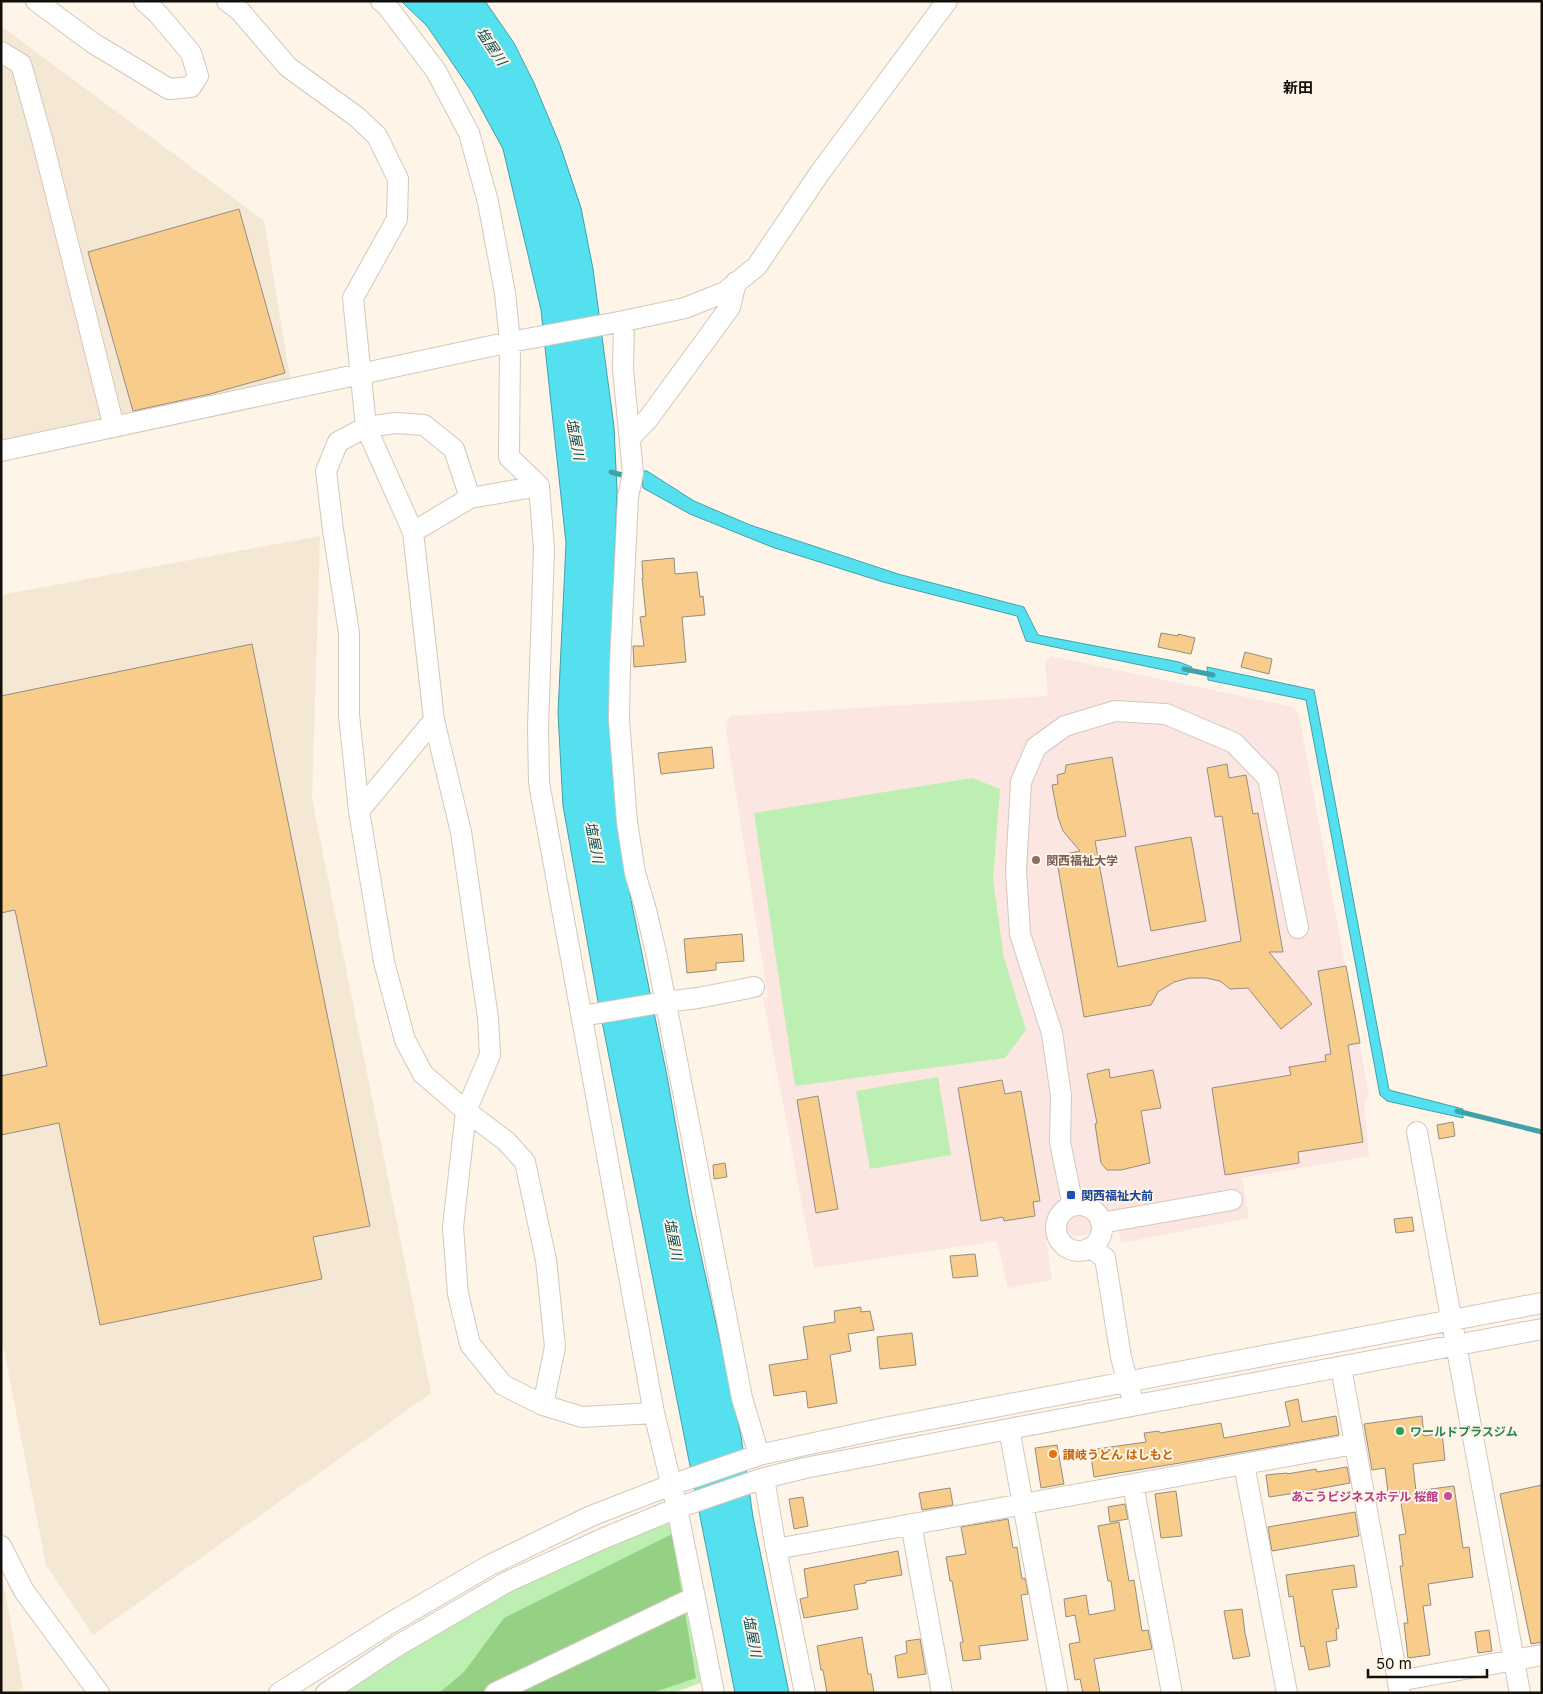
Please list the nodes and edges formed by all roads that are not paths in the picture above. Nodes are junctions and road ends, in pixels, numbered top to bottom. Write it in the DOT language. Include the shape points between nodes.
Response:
graph roads {
  1 [pos="36,1"];
  2 [pos="144,1"];
  3 [pos="227,1"];
  4 [pos="382,1"];
  5 [pos="947,1"];
  6 [pos="1,52"];
  7 [pos="736,282"];
  8 [pos="619,322"];
  9 [pos="510,342"];
  10 [pos="360,374"];
  11 [pos="114,427"];
  12 [pos="366,427"];
  13 [pos="630,438"];
  14 [pos="1,451"];
  15 [pos="538,486"];
  16 [pos="470,498"];
  17 [pos="413,532"];
  18 [pos="434,720"];
  19 [pos="359,811"];
  20 [pos="1298,928"];
  21 [pos="754,987"];
  22 [pos="665,1002"];
  23 [pos="582,1016"];
  24 [pos="466,1111"];
  25 [pos="1417,1132"];
  26 [pos="1232,1200"];
  27 [pos="1073,1206"];
  28 [pos="1101,1223"];
  29 [pos="1091,1248"];
  30 [pos="1542,1303"];
  31 [pos="1451,1320"];
  32 [pos="1542,1329"];
  33 [pos="1456,1345"];
  34 [pos="1341,1367"];
  35 [pos="1128,1381"];
  36 [pos="543,1405"];
  37 [pos="1133,1405"];
  38 [pos="654,1414"];
  39 [pos="1008,1429"];
  40 [pos="1354,1444"];
  41 [pos="759,1455"];
  42 [pos="1244,1464"];
  43 [pos="764,1478"];
  44 [pos="1133,1484"];
  45 [pos="671,1485"];
  46 [pos="1024,1504"];
  47 [pos="677,1508"];
  48 [pos="911,1524"];
  49 [pos="1,1546"];
  50 [pos="776,1549"];
  51 [pos="694,1596"];
  52 [pos="1542,1656"];
  53 [pos="1514,1661"];
  54 [pos="1399,1687"];
  55 [pos="99,1693"];
  56 [pos="278,1693"];
  57 [pos="326,1693"];
  58 [pos="495,1693"];
  59 [pos="714,1693"];
  60 [pos="805,1693"];
  61 [pos="942,1693"];
  62 [pos="1058,1693"];
  63 [pos="1172,1693"];
  64 [pos="1287,1693"];
  65 [pos="1520,1693"];
  1 -- 2 [label="street" via="93,43 169,89 191,88 198,76 192,53"];
  3 -- 10 [label="street" via="240,11 288,67 357,117 377,136 398,179 397,219 353,298"];
  4 -- 9 [label="street" via="436,71 469,133 488,202 506,293"];
  5 -- 7 [label="street" via="819,174 757,266"];
  6 -- 11 [label="street" via="22,64"];
  7 -- 8 [label="street" via="724,292 685,308"];
  7 -- 13 [label="street" via="730,307 648,419"];
  8 -- 9 [label="street"];
  8 -- 13 [label="street"];
  9 -- 10 [label="street"];
  9 -- 15 [label="street" via="509,457"];
  10 -- 11 [label="street"];
  10 -- 12 [label="street"];
  11 -- 14 [label="street"];
  12 -- 16 [label="street" via="424,425 454,449"];
  12 -- 17 [label="street"];
  12 -- 19 [label="street" via="338,442 326,471 349,633 349,715"];
  13 -- 22 [label="street" via="633,474 628,497 619,720 627,822 635,874"];
  15 -- 16 [label="street"];
  15 -- 23 [label="street" via="544,549 539,783"];
  16 -- 17 [label="street"];
  17 -- 18 [label="street"];
  18 -- 19 [label="street"];
  18 -- 24 [label="street" via="461,832 488,1018 490,1055"];
  19 -- 24 [label="street" via="384,962 405,1040 423,1074"];
  20 -- 27 [label="street" via="1268,778 1234,743 1166,714 1115,711 1065,726 1036,747 1021,782 1016,871 1020,934 1052,1034 1061,1096 1060,1142"];
  21 -- 22 [label="street"];
  22 -- 23 [label="street"];
  22 -- 41 [label="street" via="742,1398"];
  23 -- 38 [label="street"];
  24 -- 36 [label="street" via="506,1141 526,1162 546,1260 555,1347"];
  24 -- 36 [label="street" via="453,1227 458,1294 470,1344 502,1385"];
  25 -- 31 [label="street"];
  26 -- 28 [label="street"];
  27 -- 28 [label="street" via="1086,1206 1093,1210"];
  27 -- 29 [label="street" via="1064,1211 1056,1224 1059,1239 1077,1252"];
  28 -- 29 [label="street" via="1100,1237"];
  29 -- 35 [label="street" via="1106,1258 1121,1357"];
  30 -- 31 [label="street"];
  31 -- 33 [label="street"];
  31 -- 35 [label="street"];
  32 -- 33 [label="street"];
  33 -- 34 [label="street"];
  33 -- 53 [label="street"];
  34 -- 37 [label="street"];
  34 -- 40 [label="street"];
  35 -- 37 [label="street"];
  35 -- 41 [label="street"];
  36 -- 38 [label="street" via="582,1418"];
  37 -- 39 [label="street"];
  38 -- 45 [label="street"];
  39 -- 43 [label="street"];
  39 -- 46 [label="street"];
  40 -- 42 [label="street"];
  40 -- 54 [label="street"];
  41 -- 45 [label="street"];
  42 -- 44 [label="street"];
  42 -- 64 [label="street"];
  43 -- 47 [label="street"];
  43 -- 50 [label="street"];
  44 -- 46 [label="street"];
  44 -- 63 [label="street"];
  45 -- 47 [label="street"];
  45 -- 56 [label="street" via="591,1516 490,1565"];
  46 -- 48 [label="street"];
  46 -- 62 [label="street"];
  47 -- 51 [label="street"];
  47 -- 57 [label="street" via="507,1582 396,1646"];
  48 -- 50 [label="street"];
  48 -- 61 [label="street"];
  49 -- 55 [label="street" via="24,1591"];
  50 -- 60 [label="street"];
  51 -- 58 [label="street"];
  51 -- 59 [label="street"];
  52 -- 53 [label="street"];
  53 -- 54 [label="street"];
  53 -- 65 [label="street"];
}
